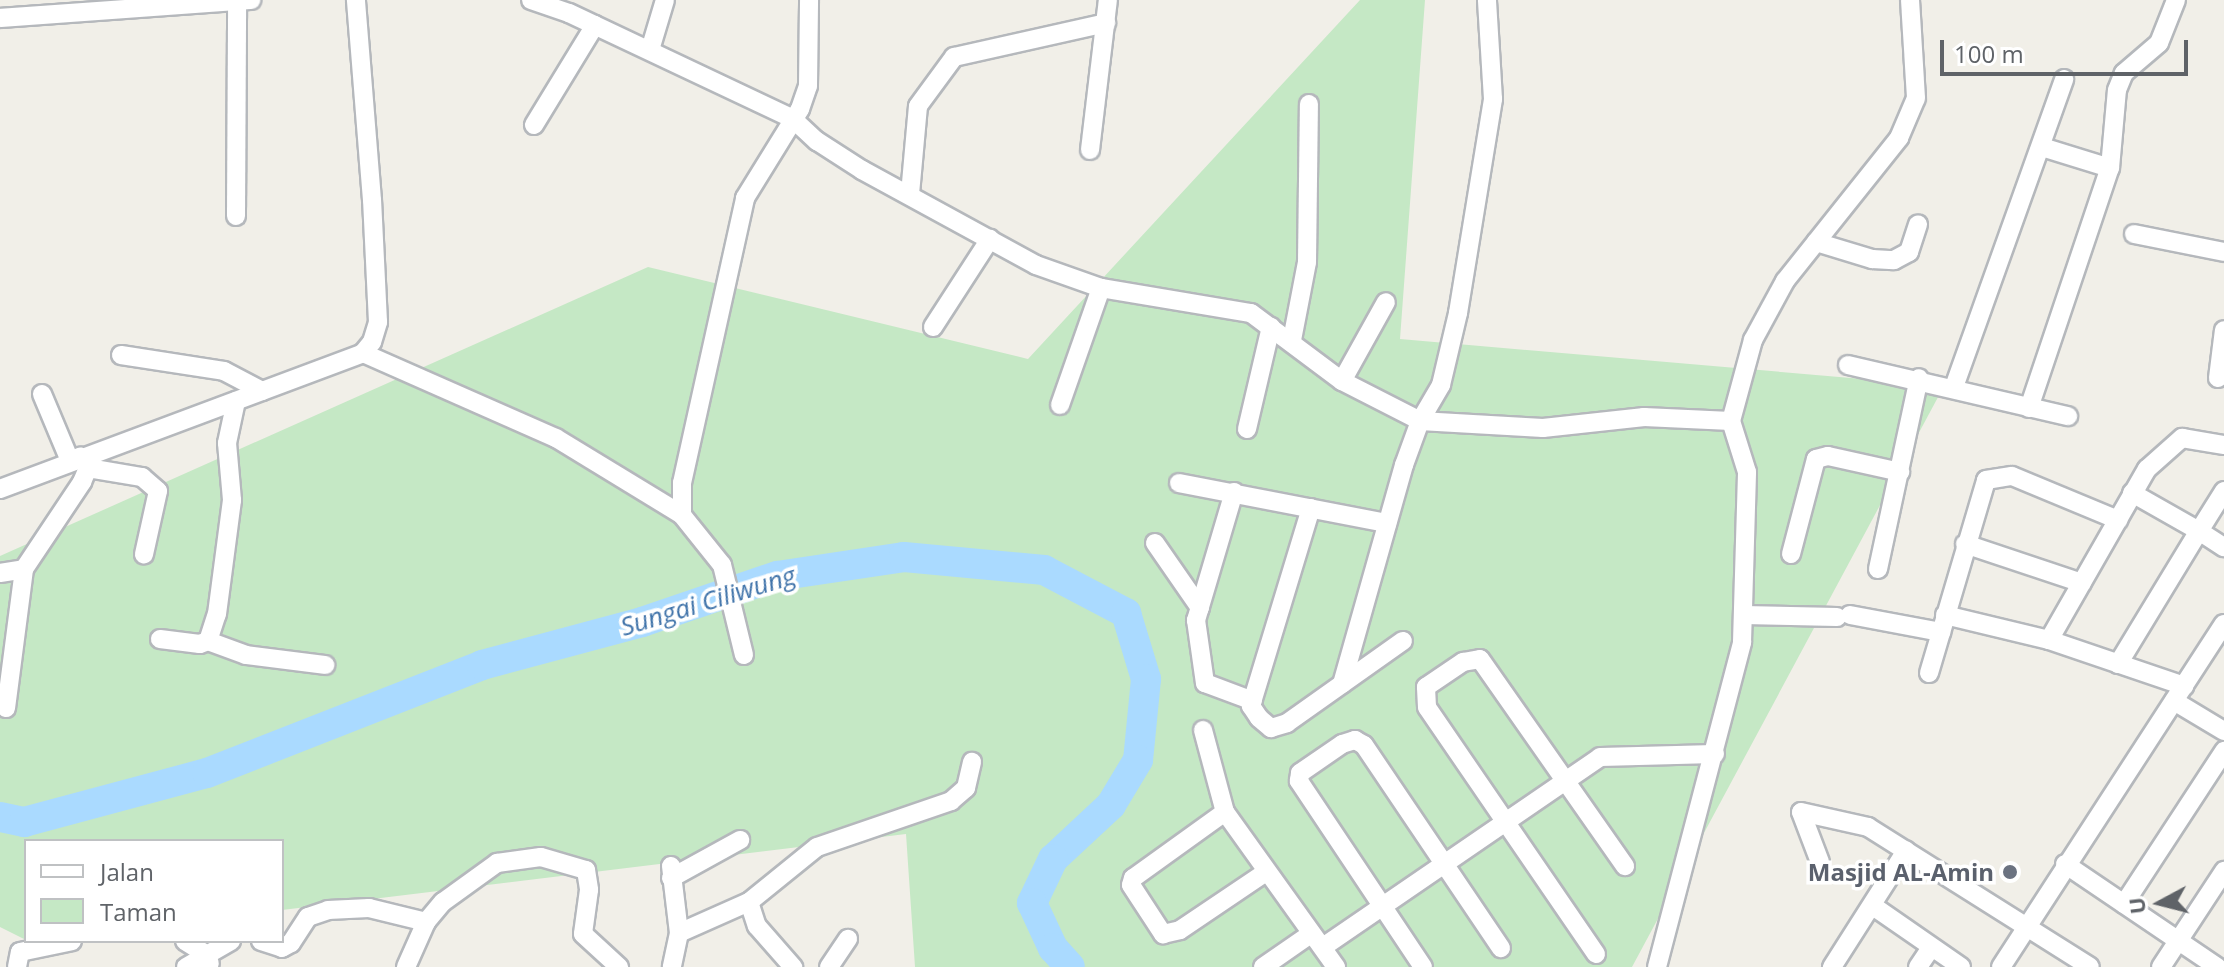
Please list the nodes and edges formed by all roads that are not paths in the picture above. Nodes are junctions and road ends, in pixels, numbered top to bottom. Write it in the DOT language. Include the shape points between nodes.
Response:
graph roads {
  1 [pos="356,0"];
  2 [pos="531,0"];
  3 [pos="665,0"];
  4 [pos="809,0"];
  5 [pos="1108,0"];
  6 [pos="1487,0"];
  7 [pos="1910,0"];
  8 [pos="2176,0"];
  9 [pos="237,1"];
  10 [pos="0,18"];
  11 [pos="1106,23"];
  12 [pos="595,25"];
  13 [pos="650,50"];
  14 [pos="2064,79"];
  15 [pos="1309,104"];
  16 [pos="793,119"];
  17 [pos="534,125"];
  18 [pos="2042,147"];
  19 [pos="1090,150"];
  20 [pos="2110,168"];
  21 [pos="910,194"];
  22 [pos="236,216"];
  23 [pos="1918,224"];
  24 [pos="2134,234"];
  25 [pos="990,239"];
  26 [pos="1816,242"];
  27 [pos="2224,252"];
  28 [pos="1101,288"];
  29 [pos="1386,302"];
  30 [pos="933,327"];
  31 [pos="1271,327"];
  32 [pos="2224,330"];
  33 [pos="1292,340"];
  34 [pos="363,353"];
  35 [pos="121,355"];
  36 [pos="1848,365"];
  37 [pos="1919,378"];
  38 [pos="2218,378"];
  39 [pos="1342,381"];
  40 [pos="1954,387"];
  41 [pos="262,391"];
  42 [pos="42,394"];
  43 [pos="236,401"];
  44 [pos="1060,405"];
  45 [pos="2029,408"];
  46 [pos="2068,416"];
  47 [pos="1420,421"];
  48 [pos="1731,421"];
  49 [pos="1247,429"];
  50 [pos="2224,445"];
  51 [pos="80,462"];
  52 [pos="1900,472"];
  53 [pos="1179,483"];
  54 [pos="0,489"];
  55 [pos="2224,491"];
  56 [pos="1234,492"];
  57 [pos="2132,493"];
  58 [pos="1311,508"];
  59 [pos="682,515"];
  60 [pos="2118,520"];
  61 [pos="1387,523"];
  62 [pos="2199,531"];
  63 [pos="1155,543"];
  64 [pos="1965,544"];
  65 [pos="2224,547"];
  66 [pos="144,554"];
  67 [pos="1791,554"];
  68 [pos="24,569"];
  69 [pos="1878,569"];
  70 [pos="0,573"];
  71 [pos="2082,583"];
  72 [pos="1200,608"];
  73 [pos="1744,615"];
  74 [pos="1943,624"];
  75 [pos="2224,624"];
  76 [pos="160,639"];
  77 [pos="2049,640"];
  78 [pos="208,641"];
  79 [pos="1403,641"];
  80 [pos="744,655"];
  81 [pos="2118,664"];
  82 [pos="325,665"];
  83 [pos="1929,673"];
  84 [pos="1342,684"];
  85 [pos="2179,694"];
  86 [pos="1253,701"];
  87 [pos="6,708"];
  88 [pos="1203,730"];
  89 [pos="2224,731"];
  90 [pos="2224,751"];
  91 [pos="1715,754"];
  92 [pos="972,762"];
  93 [pos="1563,780"];
  94 [pos="1225,812"];
  95 [pos="1504,821"];
  96 [pos="740,840"];
  97 [pos="1906,851"];
  98 [pos="1820,862"];
  99 [pos="1444,863"];
  100 [pos="2065,864"];
  101 [pos="1625,866"];
  102 [pos="2224,871"];
  103 [pos="1266,872"];
  104 [pos="749,902"];
  105 [pos="2124,904"];
  106 [pos="1383,906"];
  107 [pos="1873,906"];
  108 [pos="426,922"];
  109 [pos="2025,925"];
  110 [pos="679,933"];
  111 [pos="848,939"];
  112 [pos="2178,939"];
  113 [pos="1316,941"];
  114 [pos="63,943"];
  115 [pos="187,943"];
  116 [pos="229,943"];
  117 [pos="263,943"];
  118 [pos="1501,948"];
  119 [pos="1930,949"];
  120 [pos="1596,954"];
  121 [pos="282,958"];
  122 [pos="209,961"];
  123 [pos="17,967"];
  124 [pos="186,967"];
  125 [pos="406,967"];
  126 [pos="619,967"];
  127 [pos="672,967"];
  128 [pos="793,967"];
  129 [pos="829,967"];
  130 [pos="1263,967"];
  131 [pos="1336,967"];
  132 [pos="1423,967"];
  133 [pos="1657,967"];
  134 [pos="1832,967"];
  135 [pos="1918,967"];
  136 [pos="1961,967"];
  137 [pos="2001,967"];
  138 [pos="2090,967"];
  139 [pos="2161,967"];
  140 [pos="2217,967"];
  1 -- 34 [label="street" via="378,322"];
  2 -- 12 [label="street"];
  3 -- 13 [label="street"];
  4 -- 16 [label="street" via="808,86"];
  5 -- 11 [label="street"];
  6 -- 47 [label="street" via="1490,133 1441,385"];
  7 -- 26 [label="street" via="1916,98 1899,138"];
  8 -- 20 [label="street" via="2159,43 2124,73 2117,90"];
  9 -- 10 [label="street"];
  9 -- 22 [label="street"];
  11 -- 19 [label="street"];
  11 -- 21 [label="street" via="954,57 918,106"];
  12 -- 13 [label="street"];
  12 -- 17 [label="street"];
  13 -- 16 [label="street"];
  14 -- 18 [label="street"];
  15 -- 33 [label="street" via="1307,262"];
  16 -- 21 [label="street" via="817,141"];
  16 -- 59 [label="street" via="745,198 682,483"];
  18 -- 20 [label="street"];
  18 -- 40 [label="street"];
  20 -- 45 [label="street"];
  21 -- 25 [label="street"];
  23 -- 26 [label="street" via="1909,252 1894,260"];
  24 -- 27 [label="street"];
  25 -- 28 [label="street" via="1036,265"];
  25 -- 30 [label="street"];
  26 -- 48 [label="street" via="1785,281 1753,340"];
  28 -- 31 [label="street" via="1251,313"];
  28 -- 44 [label="street"];
  29 -- 39 [label="street"];
  31 -- 33 [label="street"];
  31 -- 49 [label="street"];
  32 -- 38 [label="street"];
  33 -- 39 [label="street"];
  34 -- 41 [label="street"];
  34 -- 59 [label="street" via="556,438"];
  35 -- 41 [label="street" via="224,371"];
  36 -- 37 [label="street"];
  37 -- 40 [label="street"];
  37 -- 52 [label="street"];
  39 -- 47 [label="street"];
  40 -- 45 [label="street"];
  41 -- 43 [label="street"];
  42 -- 51 [label="street"];
  43 -- 51 [label="street"];
  43 -- 78 [label="street" via="227,443 230,531"];
  45 -- 46 [label="street"];
  47 -- 48 [label="street" via="1543,428 1644,417"];
  47 -- 61 [label="street"];
  48 -- 73 [label="street" via="1747,472"];
  50 -- 57 [label="street" via="2196,438 2170,444"];
  51 -- 54 [label="street"];
  51 -- 66 [label="street" via="142,477 158,491"];
  51 -- 68 [label="street"];
  52 -- 67 [label="street" via="1828,456 1816,459"];
  52 -- 69 [label="street"];
  53 -- 56 [label="street"];
  55 -- 62 [label="street"];
  56 -- 58 [label="street"];
  56 -- 72 [label="street"];
  57 -- 60 [label="street"];
  57 -- 62 [label="street"];
  58 -- 61 [label="street"];
  58 -- 86 [label="street"];
  59 -- 80 [label="street" via="722,565"];
  60 -- 64 [label="street" via="2012,476 1996,476 1986,480 1979,493"];
  60 -- 71 [label="street"];
  61 -- 84 [label="street"];
  62 -- 65 [label="street"];
  62 -- 81 [label="street"];
  63 -- 72 [label="street"];
  64 -- 71 [label="street"];
  64 -- 74 [label="street"];
  68 -- 70 [label="street"];
  68 -- 87 [label="street"];
  71 -- 77 [label="street"];
  72 -- 86 [label="street" via="1196,620 1205,683"];
  73 -- 74 [label="street"];
  73 -- 91 [label="street"];
  74 -- 77 [label="street"];
  74 -- 83 [label="street"];
  75 -- 85 [label="street"];
  76 -- 78 [label="street"];
  77 -- 81 [label="street"];
  78 -- 82 [label="street" via="246,655"];
  79 -- 84 [label="street"];
  81 -- 85 [label="street"];
  84 -- 86 [label="street" via="1275,728 1259,718"];
  85 -- 89 [label="street"];
  85 -- 100 [label="street"];
  88 -- 94 [label="street"];
  90 -- 105 [label="street"];
  91 -- 93 [label="street" via="1600,757"];
  91 -- 133 [label="street"];
  92 -- 104 [label="street" via="966,788 951,801 817,847"];
  93 -- 95 [label="street"];
  93 -- 95 [label="street" via="1480,659 1463,662 1426,687 1427,707"];
  93 -- 101 [label="street"];
  94 -- 103 [label="street"];
  94 -- 103 [label="street" via="1133,878 1131,885 1163,934 1180,930"];
  95 -- 99 [label="street"];
  95 -- 120 [label="street"];
  96 -- 110 [label="street" via="671,872"];
  97 -- 98 [label="street" via="1868,827 1801,812"];
  97 -- 107 [label="street"];
  97 -- 109 [label="street"];
  99 -- 106 [label="street"];
  99 -- 106 [label="street" via="1364,745 1355,740 1342,744 1300,773 1304,793"];
  99 -- 118 [label="street"];
  100 -- 105 [label="street"];
  100 -- 109 [label="street"];
  102 -- 112 [label="street"];
  103 -- 113 [label="street"];
  104 -- 110 [label="street"];
  104 -- 128 [label="street" via="757,926"];
  105 -- 112 [label="street"];
  106 -- 113 [label="street"];
  106 -- 132 [label="street"];
  107 -- 119 [label="street"];
  107 -- 134 [label="street"];
  108 -- 121 [label="street" via="369,908 328,910 308,917"];
  108 -- 125 [label="street"];
  108 -- 126 [label="street" via="443,902 497,863 526,857 566,861 589,877 583,934"];
  109 -- 137 [label="street"];
  109 -- 138 [label="street"];
  110 -- 127 [label="street"];
  111 -- 129 [label="street"];
  112 -- 139 [label="street"];
  112 -- 140 [label="street"];
  113 -- 130 [label="street"];
  113 -- 131 [label="street"];
  114 -- 123 [label="street" via="20,952"];
  115 -- 122 [label="street"];
  116 -- 122 [label="street"];
  117 -- 121 [label="street"];
  119 -- 135 [label="street"];
  119 -- 136 [label="street"];
  122 -- 124 [label="street"];
}
